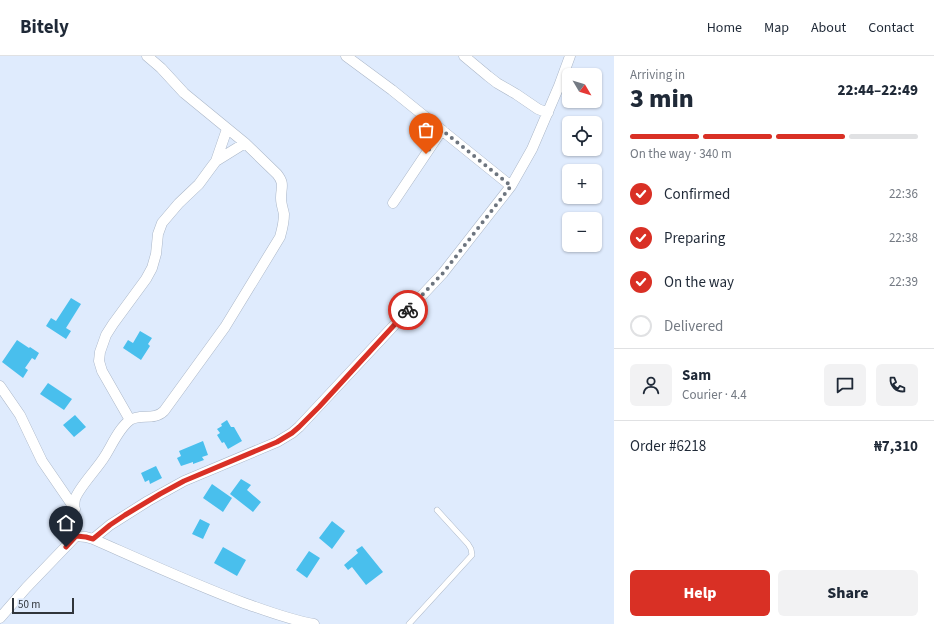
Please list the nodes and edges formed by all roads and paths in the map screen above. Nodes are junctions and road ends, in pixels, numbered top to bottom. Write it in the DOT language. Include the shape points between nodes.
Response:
graph roads {
  1 [pos="147,56"];
  2 [pos="346,56"];
  3 [pos="464,56"];
  4 [pos="570,56"];
  5 [pos="548,113"];
  6 [pos="227,129"];
  7 [pos="442,130"];
  8 [pos="245,143"];
  9 [pos="216,161"];
  10 [pos="511,186"];
  11 [pos="393,203"];
  12 [pos="0,386"];
  13 [pos="130,420"];
  14 [pos="75,509"];
  15 [pos="437,510"];
  16 [pos="76,536"];
  17 [pos="93,539"];
  18 [pos="0,618"];
  19 [pos="314,624"];
  20 [pos="409,624"];
  1 -- 6 [label="street" via="184,93"];
  2 -- 7 [label="street"];
  3 -- 5 [label="street" via="497,83"];
  4 -- 5 [label="street"];
  5 -- 10 [label="street" via="532,149"];
  6 -- 8 [label="street"];
  6 -- 9 [label="street"];
  7 -- 10 [label="street"];
  7 -- 11 [label="street"];
  8 -- 9 [label="street"];
  8 -- 13 [label="street" via="281,179 284,214 280,237 225,327 164,411 154,417 137,417"];
  9 -- 13 [label="street" via="199,184 162,223 152,268 106,335 100,352 102,371"];
  10 -- 17 [label="street" via="443,273 292,433 277,442 184,481 120,518"];
  12 -- 14 [label="street" via="20,415 42,461"];
  13 -- 14 [label="street" via="77,496"];
  14 -- 16 [label="street"];
  15 -- 20 [label="lane" via="472,549 472,555"];
  16 -- 17 [label="street"];
  16 -- 18 [label="street"];
  17 -- 19 [label="street" via="221,594 276,614"];
}
